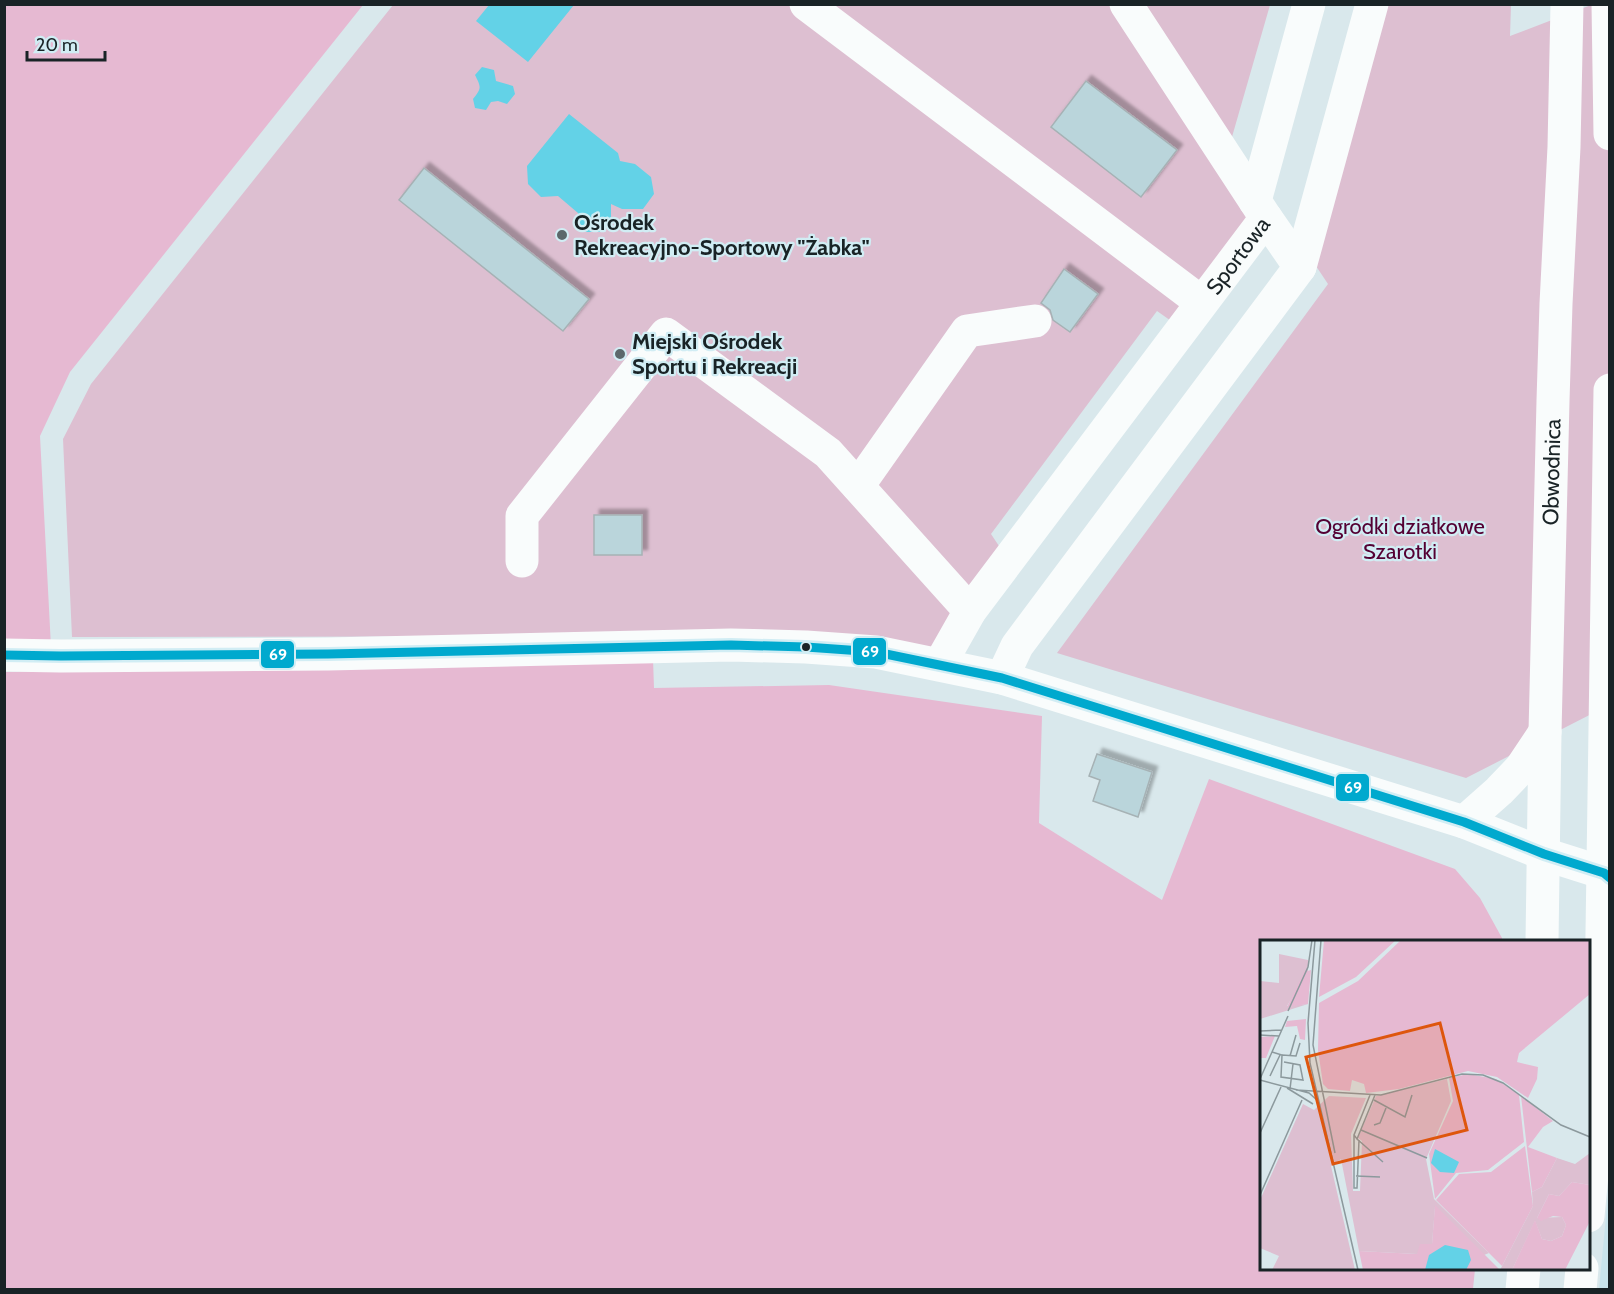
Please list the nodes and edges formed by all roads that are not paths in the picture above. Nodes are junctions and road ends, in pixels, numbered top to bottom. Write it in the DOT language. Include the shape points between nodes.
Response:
graph roads {
  1 [pos="806,4"];
  2 [pos="1126,4"];
  3 [pos="1309,4"];
  4 [pos="1372,4"];
  5 [pos="1567,4"];
  6 [pos="1608,4"];
  7 [pos="1610,134"];
  8 [pos="1260,210"];
  9 [pos="1300,267"];
  10 [pos="1201,303"];
  11 [pos="1035,321"];
  12 [pos="1610,390"];
  13 [pos="858,486"];
  14 [pos="522,561"];
  15 [pos="970,611"];
  16 [pos="4,655"];
  17 [pos="940,664"];
  18 [pos="1002,678"];
  19 [pos="1545,732"];
  20 [pos="1607,763"];
  21 [pos="1464,822"];
  22 [pos="1544,854"];
  23 [pos="1608,874"];
  24 [pos="1542,940"];
  25 [pos="1605,996"];
  26 [pos="1590,1195"];
  27 [pos="1524,1270"];
  28 [pos="1582,1270"];
  29 [pos="1522,1290"];
  30 [pos="1580,1290"];
  1 -- 10 [label="main road"];
  2 -- 8 [label="main road"];
  3 -- 8 [label="main road"];
  4 -- 9 [label="main road"];
  5 -- 19 [label="main road, Obwodnica"];
  6 -- 7 [label="main road"];
  8 -- 9 [label="main road, Sportowa"];
  8 -- 10 [label="main road, Sportowa"];
  9 -- 18 [label="main road" via="1017,646"];
  10 -- 15 [label="main road, Sportowa"];
  11 -- 13 [label="main road" via="967,331"];
  12 -- 20 [label="main road"];
  13 -- 14 [label="main road" via="828,453 666,334 522,516"];
  13 -- 15 [label="main road"];
  15 -- 17 [label="main road, Sportowa"];
  16 -- 17 [label="main road" via="340,654 731,645 876,652"];
  17 -- 18 [label="main road"];
  18 -- 21 [label="main road"];
  19 -- 21 [label="main road" via="1521,768"];
  19 -- 22 [label="main road, Obwodnica"];
  20 -- 23 [label="main road"];
  21 -- 22 [label="main road"];
  22 -- 23 [label="main road"];
  22 -- 24 [label="main road, Obwodnica"];
  23 -- 25 [label="main road"];
  25 -- 26 [label="main road"];
  27 -- 29 [label="main road"];
  28 -- 30 [label="main road"];
}
